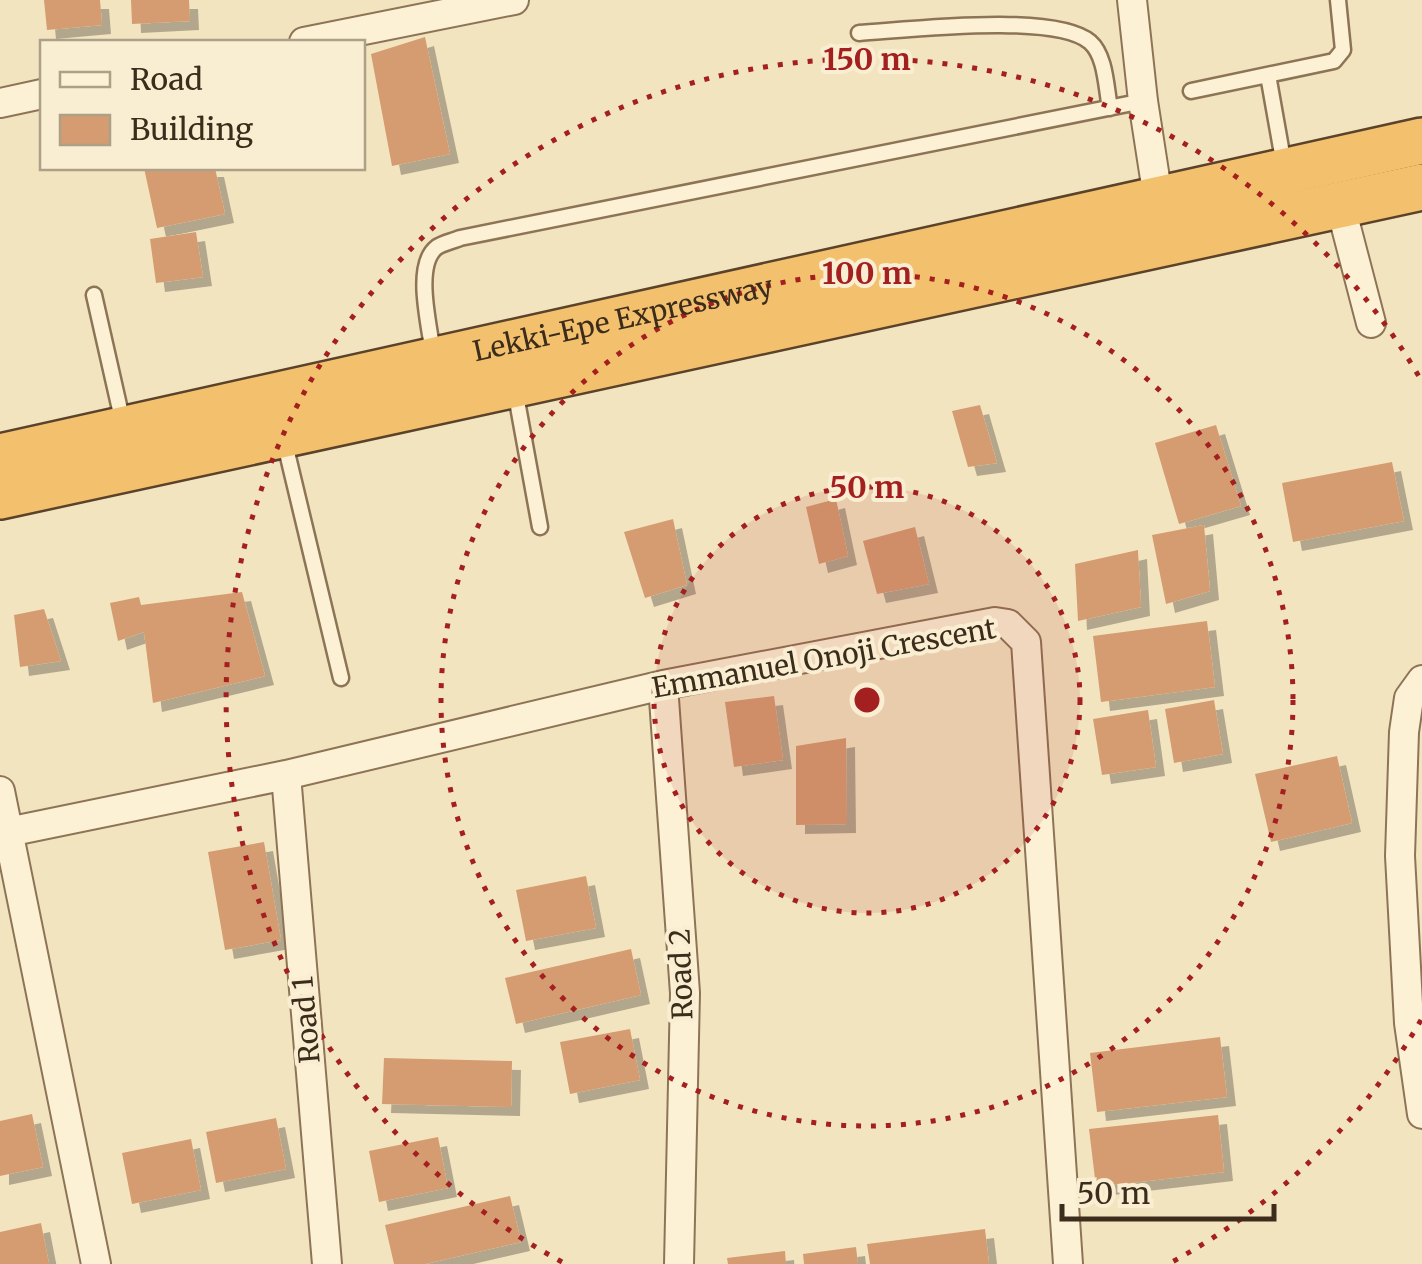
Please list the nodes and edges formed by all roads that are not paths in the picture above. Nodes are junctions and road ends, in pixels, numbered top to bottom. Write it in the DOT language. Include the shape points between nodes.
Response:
graph roads {
  1 [pos="514,0"];
  2 [pos="1132,0"];
  3 [pos="1338,0"];
  4 [pos="433,8"];
  5 [pos="859,33"];
  6 [pos="312,40"];
  7 [pos="1268,75"];
  8 [pos="1190,91"];
  9 [pos="40,94"];
  10 [pos="1143,101"];
  11 [pos="0,103"];
  12 [pos="1110,108"];
  13 [pos="1422,142"];
  14 [pos="1285,171"];
  15 [pos="1422,186"];
  16 [pos="1158,198"];
  17 [pos="1340,204"];
  18 [pos="94,295"];
  19 [pos="1371,323"];
  20 [pos="434,360"];
  21 [pos="514,384"];
  22 [pos="323,405"];
  23 [pos="124,428"];
  24 [pos="283,434"];
  25 [pos="0,457"];
  26 [pos="0,496"];
  27 [pos="540,527"];
  28 [pos="341,678"];
  29 [pos="1422,680"];
  30 [pos="662,685"];
  31 [pos="286,775"];
  32 [pos="0,791"];
  33 [pos="8,832"];
  34 [pos="1422,1114"];
  35 [pos="96,1264"];
  36 [pos="327,1264"];
  37 [pos="678,1264"];
  38 [pos="1068,1264"];
  1 -- 4 [label="street"];
  2 -- 10 [label="street"];
  3 -- 7 [label="lane" via="1343,50 1334,61"];
  4 -- 6 [label="street"];
  5 -- 12 [label="lane" via="1022,24 1080,36 1100,58"];
  7 -- 8 [label="lane"];
  7 -- 14 [label="lane"];
  9 -- 11 [label="street"];
  10 -- 12 [label="lane"];
  10 -- 16 [label="street"];
  12 -- 20 [label="lane" via="460,238 436,248 423,276"];
  13 -- 14 [label="highway, Lekki-Epe Expressway"];
  14 -- 16 [label="highway, Lekki-Epe Expressway"];
  15 -- 17 [label="highway, Lekki-Epe Expressway"];
  16 -- 20 [label="highway, Lekki-Epe Expressway"];
  17 -- 19 [label="street"];
  17 -- 21 [label="highway, Lekki-Epe Expressway"];
  18 -- 23 [label="lane"];
  20 -- 22 [label="highway, Lekki-Epe Expressway"];
  21 -- 22 [label="highway, Lekki-Epe Expressway"];
  21 -- 27 [label="lane"];
  22 -- 23 [label="highway, Lekki-Epe Expressway"];
  22 -- 24 [label="highway, Lekki-Epe Expressway"];
  23 -- 25 [label="highway, Lekki-Epe Expressway"];
  24 -- 26 [label="highway, Lekki-Epe Expressway"];
  24 -- 28 [label="lane"];
  29 -- 34 [label="street" via="1409,698 1404,732 1400,856 1409,1023"];
  30 -- 31 [label="street, Emmanuel Onoji Crescent"];
  30 -- 37 [label="street, Road 2" via="684,992"];
  30 -- 38 [label="street, Emmanuel Onoji Crescent" via="995,622 1008,624 1026,642"];
  31 -- 33 [label="street, Emmanuel Onoji Crescent"];
  31 -- 36 [label="street, Road 1"];
  32 -- 33 [label="street"];
  33 -- 35 [label="street"];
}
